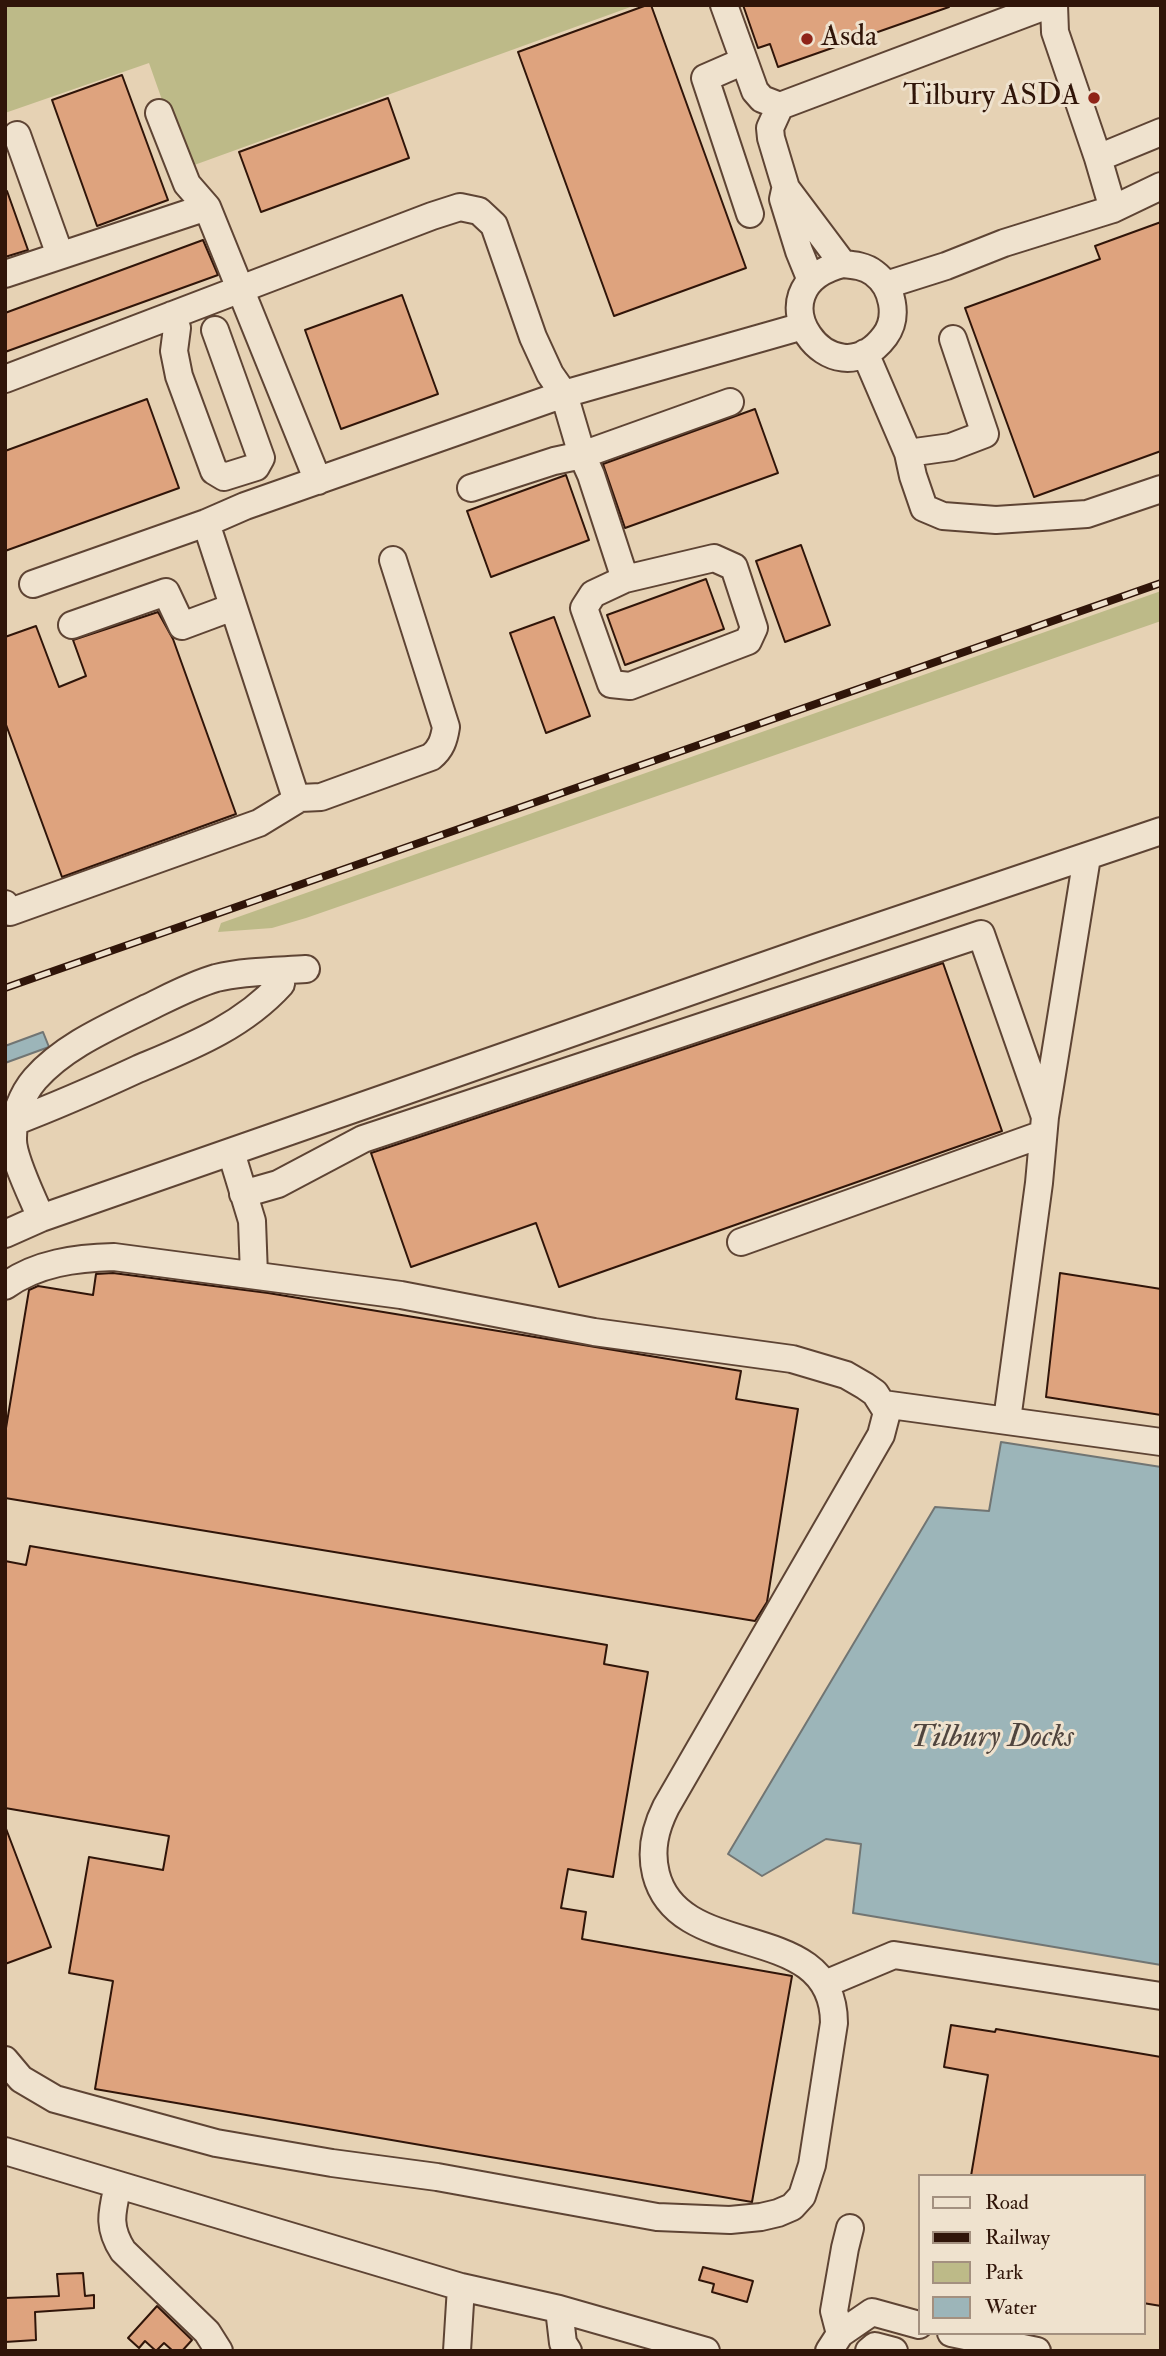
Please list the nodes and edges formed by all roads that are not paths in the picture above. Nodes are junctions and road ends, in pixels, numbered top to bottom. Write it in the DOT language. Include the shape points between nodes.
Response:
graph roads {
  1 [pos="724,5"];
  2 [pos="1048,5"];
  3 [pos="1054,5"];
  4 [pos="744,61"];
  5 [pos="780,106"];
  6 [pos="159,113"];
  7 [pos="1161,132"];
  8 [pos="17,135"];
  9 [pos="1098,158"];
  10 [pos="1161,186"];
  11 [pos="786,188"];
  12 [pos="207,207"];
  13 [pos="1113,209"];
  14 [pos="750,214"];
  15 [pos="60,255"];
  16 [pos="843,264"];
  17 [pos="5,274"];
  18 [pos="810,278"];
  19 [pos="886,285"];
  20 [pos="241,289"];
  21 [pos="172,315"];
  22 [pos="803,326"];
  23 [pos="215,330"];
  24 [pos="953,339"];
  25 [pos="865,353"];
  26 [pos="5,379"];
  27 [pos="564,394"];
  28 [pos="730,402"];
  29 [pos="582,455"];
  30 [pos="910,459"];
  31 [pos="318,481"];
  32 [pos="471,488"];
  33 [pos="1161,489"];
  34 [pos="206,523"];
  35 [pos="393,560"];
  36 [pos="625,579"];
  37 [pos="33,584"];
  38 [pos="233,607"];
  39 [pos="72,625"];
  40 [pos="300,798"];
  41 [pos="1161,831"];
  42 [pos="1087,857"];
  43 [pos="5,904"];
  44 [pos="364,1105"];
  45 [pos="1044,1125"];
  46 [pos="11,1132"];
  47 [pos="363,1139"];
  48 [pos="231,1152"];
  49 [pos="243,1194"];
  50 [pos="41,1218"];
  51 [pos="5,1234"];
  52 [pos="741,1242"];
  53 [pos="254,1275"];
  54 [pos="5,1286"];
  55 [pos="883,1404"];
  56 [pos="1007,1420"];
  57 [pos="1161,1442"];
  58 [pos="825,1984"];
  59 [pos="1161,1996"];
  60 [pos="5,2060"];
  61 [pos="5,2151"];
  62 [pos="118,2185"];
  63 [pos="850,2228"];
  64 [pos="461,2287"];
  65 [pos="559,2309"];
  66 [pos="918,2325"];
  67 [pos="959,2335"];
  68 [pos="835,2343"];
  69 [pos="1018,2349"];
  70 [pos="219,2351"];
  71 [pos="457,2351"];
  72 [pos="568,2351"];
  73 [pos="706,2351"];
  74 [pos="869,2351"];
  75 [pos="894,2351"];
  1 -- 4 [label="street"];
  2 -- 5 [label="street"];
  3 -- 9 [label="street" via="1061,53"];
  4 -- 5 [label="street" via="755,91"];
  4 -- 14 [label="street" via="705,78"];
  5 -- 11 [label="street" via="770,128"];
  6 -- 12 [label="street" via="187,184"];
  7 -- 9 [label="street"];
  8 -- 15 [label="street"];
  9 -- 13 [label="street"];
  10 -- 13 [label="street"];
  11 -- 16 [label="street"];
  11 -- 18 [label="street" via="783,199"];
  12 -- 15 [label="street"];
  12 -- 20 [label="street"];
  13 -- 19 [label="street"];
  15 -- 17 [label="street"];
  16 -- 18 [label="street"];
  16 -- 19 [label="street" via="860,266"];
  18 -- 22 [label="street" via="800,305"];
  19 -- 25 [label="street" via="892,300 891,324 878,345"];
  20 -- 21 [label="street"];
  20 -- 27 [label="street" via="432,216 460,208 479,211 494,225 533,337"];
  20 -- 31 [label="street"];
  21 -- 23 [label="street" via="179,376 214,471 224,477 256,467 261,458"];
  21 -- 26 [label="street"];
  22 -- 25 [label="street" via="819,348 834,356"];
  22 -- 27 [label="street"];
  24 -- 30 [label="street" via="985,435"];
  25 -- 30 [label="street"];
  27 -- 29 [label="street"];
  27 -- 31 [label="street"];
  28 -- 29 [label="street"];
  29 -- 32 [label="street"];
  29 -- 36 [label="street"];
  30 -- 33 [label="street" via="924,508 943,516 996,520 1087,514"];
  31 -- 34 [label="street"];
  34 -- 37 [label="street"];
  34 -- 38 [label="street"];
  35 -- 40 [label="street" via="446,727 444,738 431,757 321,797"];
  36 -- 36 [label="street" via="593,594 584,608 611,684 630,686 748,641 754,628 734,567 714,558"];
  38 -- 39 [label="street" via="182,626 166,592"];
  38 -- 40 [label="street" via="294,792"];
  40 -- 43 [label="street" via="259,824 10,912"];
  41 -- 42 [label="street"];
  42 -- 44 [label="street"];
  42 -- 45 [label="street"];
  44 -- 47 [label="street"];
  44 -- 48 [label="street"];
  45 -- 47 [label="street" via="981,934"];
  45 -- 52 [label="street"];
  45 -- 56 [label="street"];
  46 -- 46 [label="street" via="36,1078 62,1055 104,1030 200,983 231,975 294,970 237,1023"];
  46 -- 50 [label="street"];
  47 -- 49 [label="street" via="278,1184"];
  48 -- 49 [label="street"];
  48 -- 50 [label="street"];
  49 -- 53 [label="street" via="252,1221"];
  50 -- 51 [label="street"];
  53 -- 54 [label="street" via="114,1256 56,1262"];
  53 -- 55 [label="street" via="401,1295 594,1332 792,1359 846,1375 875,1393"];
  55 -- 56 [label="street"];
  55 -- 58 [label="street" via="887,1412 881,1435 666,1807 653,1848 662,1890 680,1912 708,1928 789,1956 805,1964"];
  56 -- 57 [label="street"];
  58 -- 59 [label="street" via="894,1955"];
  58 -- 60 [label="street" via="834,2024 802,2196 778,2213 745,2219 657,2217 216,2143 55,2099 21,2079"];
  61 -- 62 [label="street"];
  62 -- 64 [label="street"];
  62 -- 70 [label="street" via="113,2236 122,2251 207,2332"];
  63 -- 68 [label="street" via="834,2311"];
  64 -- 65 [label="street"];
  64 -- 71 [label="street"];
  65 -- 72 [label="street"];
  65 -- 73 [label="street"];
  66 -- 68 [label="street" via="872,2312"];
  67 -- 69 [label="street"];
  74 -- 75 [label="street" via="875,2346"];
}
